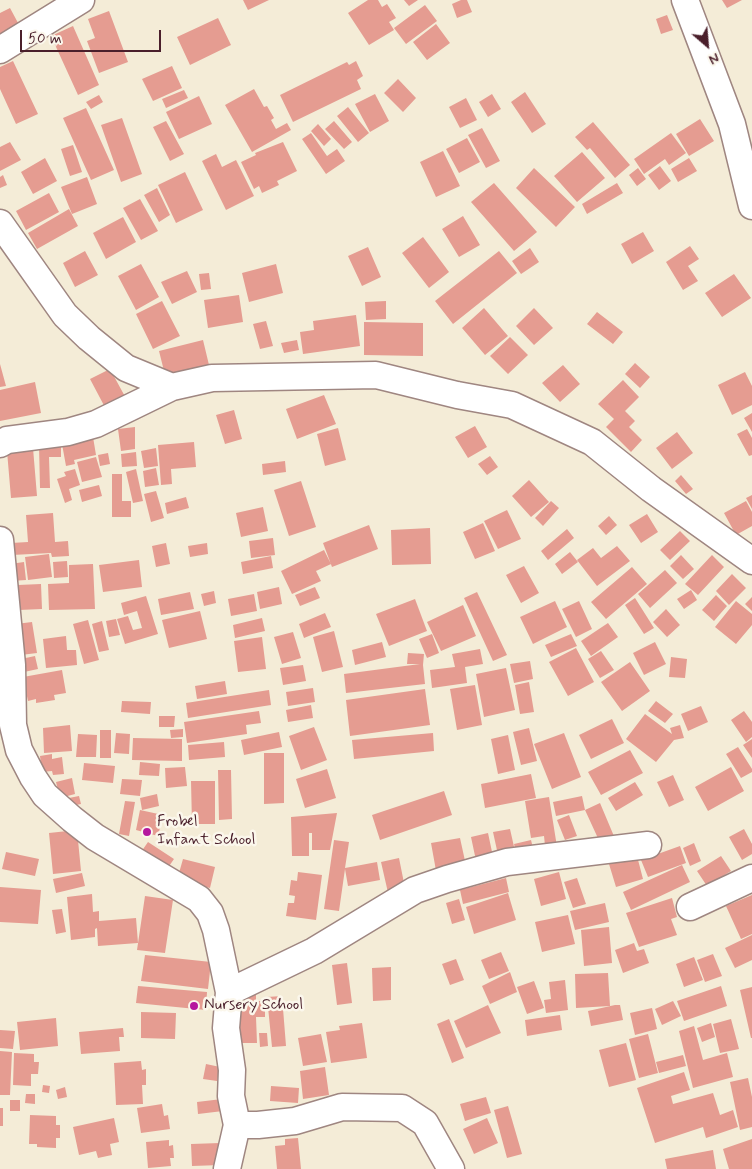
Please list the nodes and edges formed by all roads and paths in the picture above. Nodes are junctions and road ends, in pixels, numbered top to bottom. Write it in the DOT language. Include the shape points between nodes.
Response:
graph roads {
  1 [pos="81,0"];
  2 [pos="685,0"];
  3 [pos="0,50"];
  4 [pos="752,206"];
  5 [pos="0,223"];
  6 [pos="172,387"];
  7 [pos="0,444"];
  8 [pos="0,540"];
  9 [pos="752,561"];
  10 [pos="6,666"];
  11 [pos="648,845"];
  12 [pos="752,878"];
  13 [pos="690,907"];
  14 [pos="229,992"];
  15 [pos="236,1125"];
  16 [pos="227,1169"];
  17 [pos="451,1169"];
  1 -- 3 [label="street"];
  2 -- 4 [label="street" via="732,124"];
  5 -- 6 [label="street" via="65,315 89,338 126,368"];
  6 -- 7 [label="street" via="96,424"];
  6 -- 9 [label="street" via="212,378 376,375 512,404 592,442 651,489"];
  8 -- 10 [label="street"];
  10 -- 14 [label="street" via="19,750 33,778 45,795 95,837 199,898 210,913 216,930"];
  11 -- 14 [label="street" via="507,862 431,884 392,902 314,951"];
  12 -- 13 [label="street"];
  14 -- 15 [label="street" via="226,1028"];
  15 -- 16 [label="street"];
  15 -- 17 [label="street" via="295,1121 342,1107 402,1108 425,1124"];
}
